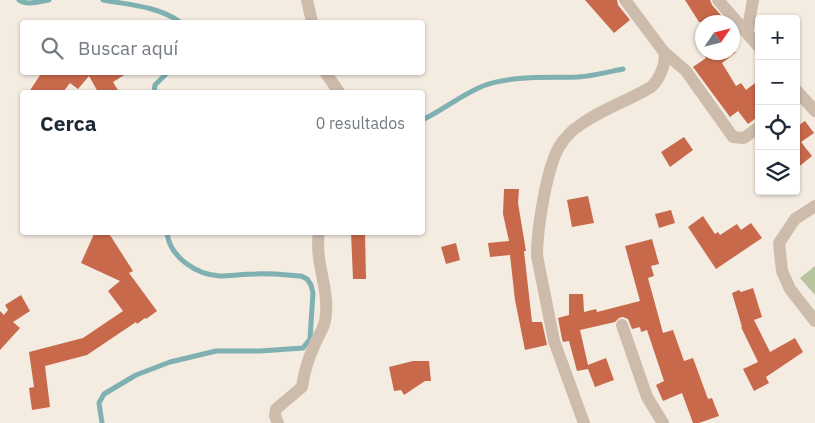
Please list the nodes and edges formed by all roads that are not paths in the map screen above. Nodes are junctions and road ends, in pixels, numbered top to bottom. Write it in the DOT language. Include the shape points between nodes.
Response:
graph roads {
  1 [pos="307,0"];
  2 [pos="625,0"];
  3 [pos="718,0"];
  4 [pos="753,0"];
  5 [pos="312,20"];
  6 [pos="747,33"];
  7 [pos="755,42"];
  8 [pos="664,52"];
  9 [pos="327,75"];
  10 [pos="338,90"];
  11 [pos="800,96"];
  12 [pos="815,111"];
  13 [pos="755,130"];
  14 [pos="815,206"];
  15 [pos="318,235"];
  16 [pos="815,321"];
  17 [pos="622,325"];
  18 [pos="278,423"];
  19 [pos="584,423"];
  20 [pos="663,423"];
  1 -- 5 [label="street"];
  2 -- 8 [label="street"];
  3 -- 6 [label="street"];
  4 -- 6 [label="street"];
  6 -- 7 [label="street"];
  8 -- 13 [label="street" via="686,71 733,138 744,138"];
  8 -- 19 [label="street" via="665,61 656,83 578,125 560,145 542,208 537,256 554,341"];
  9 -- 10 [label="street"];
  11 -- 12 [label="street"];
  14 -- 16 [label="street" via="795,219 779,243 782,271 790,289"];
  15 -- 18 [label="street" via="327,296 325,322 313,348 302,387 276,409"];
  17 -- 20 [label="street" via="647,397"];
}
